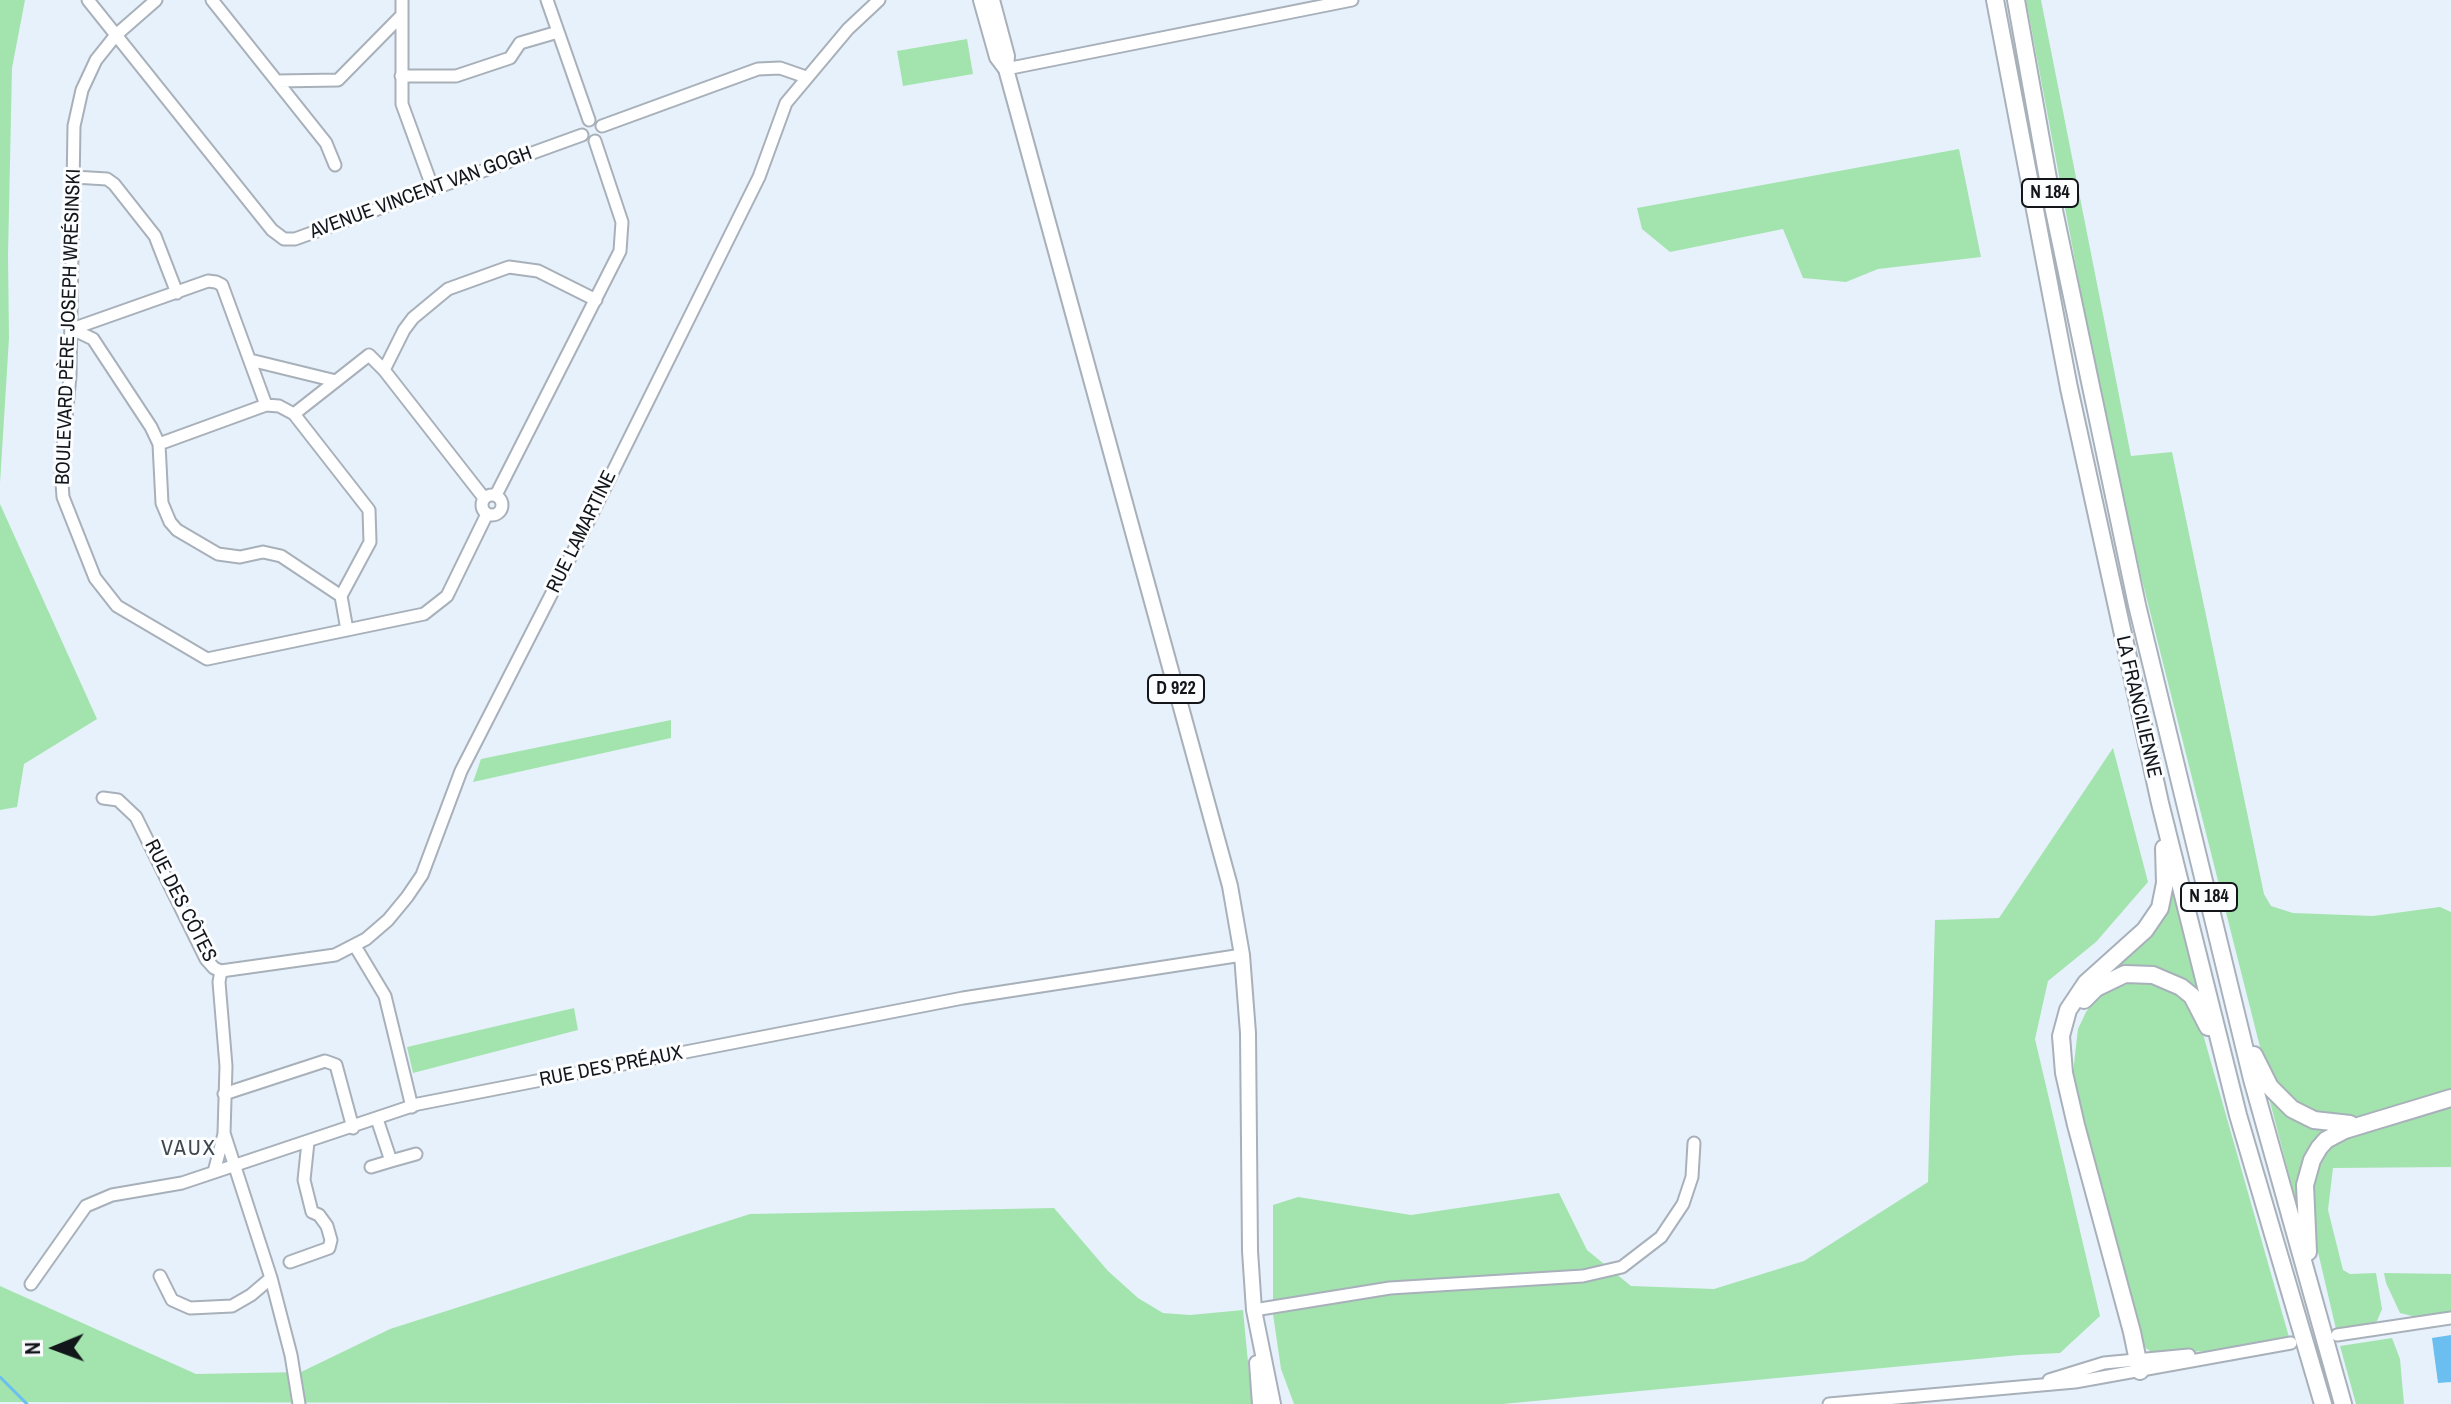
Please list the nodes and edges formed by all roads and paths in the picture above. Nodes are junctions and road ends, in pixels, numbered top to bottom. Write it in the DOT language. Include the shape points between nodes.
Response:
graph roads {
  1 [pos="88,0"];
  2 [pos="156,0"];
  3 [pos="212,0"];
  4 [pos="402,0"];
  5 [pos="547,0"];
  6 [pos="879,0"];
  7 [pos="981,0"];
  8 [pos="992,0"];
  9 [pos="1352,0"];
  10 [pos="1995,0"];
  11 [pos="2016,0"];
  12 [pos="402,15"];
  13 [pos="558,32"];
  14 [pos="116,35"];
  15 [pos="1006,69"];
  16 [pos="401,76"];
  17 [pos="806,77"];
  18 [pos="277,81"];
  19 [pos="589,120"];
  20 [pos="602,126"];
  21 [pos="582,135"];
  22 [pos="595,141"];
  23 [pos="335,165"];
  24 [pos="74,177"];
  25 [pos="433,189"];
  26 [pos="177,293"];
  27 [pos="596,300"];
  28 [pos="72,329"];
  29 [pos="250,360"];
  30 [pos="384,370"];
  31 [pos="336,381"];
  32 [pos="266,405"];
  33 [pos="294,414"];
  34 [pos="159,444"];
  35 [pos="490,496"];
  36 [pos="487,514"];
  37 [pos="341,596"];
  38 [pos="347,630"];
  39 [pos="103,798"];
  40 [pos="2160,803"];
  41 [pos="355,946"];
  42 [pos="1242,955"];
  43 [pos="221,971"];
  44 [pos="2240,1023"];
  45 [pos="2064,1073"];
  46 [pos="224,1094"];
  47 [pos="2451,1098"];
  48 [pos="412,1107"];
  49 [pos="2238,1115"];
  50 [pos="377,1119"];
  51 [pos="2360,1124"];
  52 [pos="353,1128"];
  53 [pos="224,1133"];
  54 [pos="308,1142"];
  55 [pos="1694,1143"];
  56 [pos="416,1154"];
  57 [pos="391,1161"];
  58 [pos="233,1165"];
  59 [pos="371,1167"];
  60 [pos="214,1172"];
  61 [pos="290,1262"];
  62 [pos="160,1276"];
  63 [pos="271,1278"];
  64 [pos="31,1284"];
  65 [pos="2315,1305"];
  66 [pos="1255,1316"];
  67 [pos="2451,1318"];
  68 [pos="2337,1335"];
  69 [pos="2291,1343"];
  70 [pos="2139,1364"];
  71 [pos="299,1404"];
  72 [pos="1260,1404"];
  73 [pos="1273,1404"];
  74 [pos="1829,1404"];
  75 [pos="2323,1404"];
  76 [pos="2343,1404"];
  1 -- 14 [label="street"];
  2 -- 14 [label="street, BOULEVARD PÈRE JOSEPH WRÉSINSKI"];
  3 -- 18 [label="street"];
  4 -- 12 [label="street"];
  5 -- 13 [label="street"];
  6 -- 17 [label="street, RUE LAMARTINE"];
  7 -- 15 [label="main road, D 922" via="997,57"];
  8 -- 15 [label="main road, D 922"];
  9 -- 15 [label="street"];
  10 -- 40 [label="highway, LA FRANCILIENNE / N 184" via="2069,388"];
  11 -- 44 [label="highway, LA FRANCILIENNE / N 184" via="2137,605"];
  12 -- 16 [label="street"];
  12 -- 18 [label="street" via="338,80"];
  13 -- 16 [label="street" via="520,43 510,58 456,76"];
  13 -- 19 [label="street"];
  14 -- 24 [label="street, BOULEVARD PÈRE JOSEPH WRÉSINSKI" via="82,90 74,126"];
  14 -- 25 [label="street, AVENUE VINCENT VAN GOGH" via="284,239"];
  15 -- 42 [label="main road, D 922" via="1230,886"];
  16 -- 25 [label="street" via="402,104"];
  17 -- 20 [label="street" via="780,68 758,69"];
  17 -- 41 [label="street, RUE LAMARTINE" via="786,103 759,177 461,771 422,875 388,920"];
  18 -- 23 [label="street" via="326,143"];
  19 -- 20 [label="street"];
  19 -- 21 [label="street"];
  20 -- 22 [label="street"];
  21 -- 22 [label="street"];
  21 -- 25 [label="street, AVENUE VINCENT VAN GOGH"];
  22 -- 27 [label="street" via="623,231 620,251"];
  24 -- 26 [label="street" via="114,184 155,236"];
  24 -- 28 [label="street, BOULEVARD PÈRE JOSEPH WRÉSINSKI"];
  26 -- 28 [label="street"];
  26 -- 29 [label="street" via="208,281 222,285"];
  27 -- 30 [label="street" via="538,271 499,269 448,289 413,318"];
  27 -- 35 [label="street"];
  28 -- 34 [label="street" via="93,339"];
  28 -- 38 [label="street, BOULEVARD PÈRE JOSEPH WRÉSINSKI" via="63,497 95,578 117,606 207,659"];
  29 -- 31 [label="street"];
  29 -- 32 [label="street"];
  30 -- 31 [label="street" via="369,355"];
  30 -- 35 [label="street"];
  31 -- 33 [label="street"];
  32 -- 33 [label="street"];
  32 -- 34 [label="street"];
  33 -- 37 [label="street" via="369,510 370,542"];
  34 -- 37 [label="street" via="162,503 177,530 218,554 281,556"];
  35 -- 36 [label="street" via="483,508"];
  35 -- 36 [label="street" via="501,499 502,509"];
  36 -- 38 [label="street, BOULEVARD PÈRE JOSEPH WRÉSINSKI" via="447,596 434,609"];
  37 -- 38 [label="street"];
  39 -- 43 [label="street, RUE DES CÔTES" via="118,800 136,817 206,959"];
  40 -- 45 [label="highway" via="2165,883 2160,908 2145,930 2086,983 2068,1010 2061,1036"];
  40 -- 49 [label="highway, LA FRANCILIENNE / N 184"];
  41 -- 43 [label="street, RUE LAMARTINE" via="325,957"];
  41 -- 48 [label="street" via="385,996"];
  42 -- 48 [label="street, RUE DES PRÉAUX" via="963,998"];
  42 -- 66 [label="main road, D 922"];
  43 -- 46 [label="street, RUE DES CÔTES"];
  44 -- 51 [label="highway" via="2260,1070 2284,1103 2314,1120"];
  44 -- 65 [label="highway, LA FRANCILIENNE / N 184"];
  45 -- 49 [label="highway" via="2069,1032 2083,1001 2125,974 2153,975 2192,996"];
  45 -- 70 [label="highway"];
  46 -- 52 [label="street" via="325,1061 336,1065"];
  46 -- 53 [label="street, RUE DES CÔTES"];
  47 -- 51 [label="highway"];
  48 -- 50 [label="street, RUE DES PRÉAUX"];
  49 -- 75 [label="highway, LA FRANCILIENNE / N 184"];
  50 -- 52 [label="street, RUE DES PRÉAUX"];
  50 -- 57 [label="street"];
  51 -- 65 [label="highway" via="2326,1140 2307,1172 2304,1208"];
  52 -- 54 [label="street, RUE DES PRÉAUX"];
  53 -- 58 [label="street, RUE DES CÔTES"];
  53 -- 60 [label="street"];
  54 -- 58 [label="street, RUE DES PRÉAUX"];
  54 -- 61 [label="street" via="304,1180 312,1212 327,1226 331,1240 329,1248"];
  55 -- 66 [label="street" via="1692,1177 1683,1204 1661,1237 1622,1267 1583,1276 1390,1288"];
  56 -- 57 [label="street"];
  57 -- 59 [label="street"];
  58 -- 60 [label="street, RUE DES PRÉAUX"];
  58 -- 63 [label="street, RUE DES CÔTES"];
  60 -- 64 [label="street, RUE DES PRÉAUX" via="86,1206"];
  62 -- 63 [label="street" via="172,1300 190,1308 232,1306"];
  63 -- 71 [label="street, RUE DES CÔTES"];
  65 -- 76 [label="highway, LA FRANCILIENNE / N 184"];
  66 -- 72 [label="main road, D 922"];
  66 -- 73 [label="main road, D 922"];
  67 -- 68 [label="street"];
  69 -- 70 [label="street"];
  70 -- 74 [label="street" via="2087,1367 2021,1386"];
}
